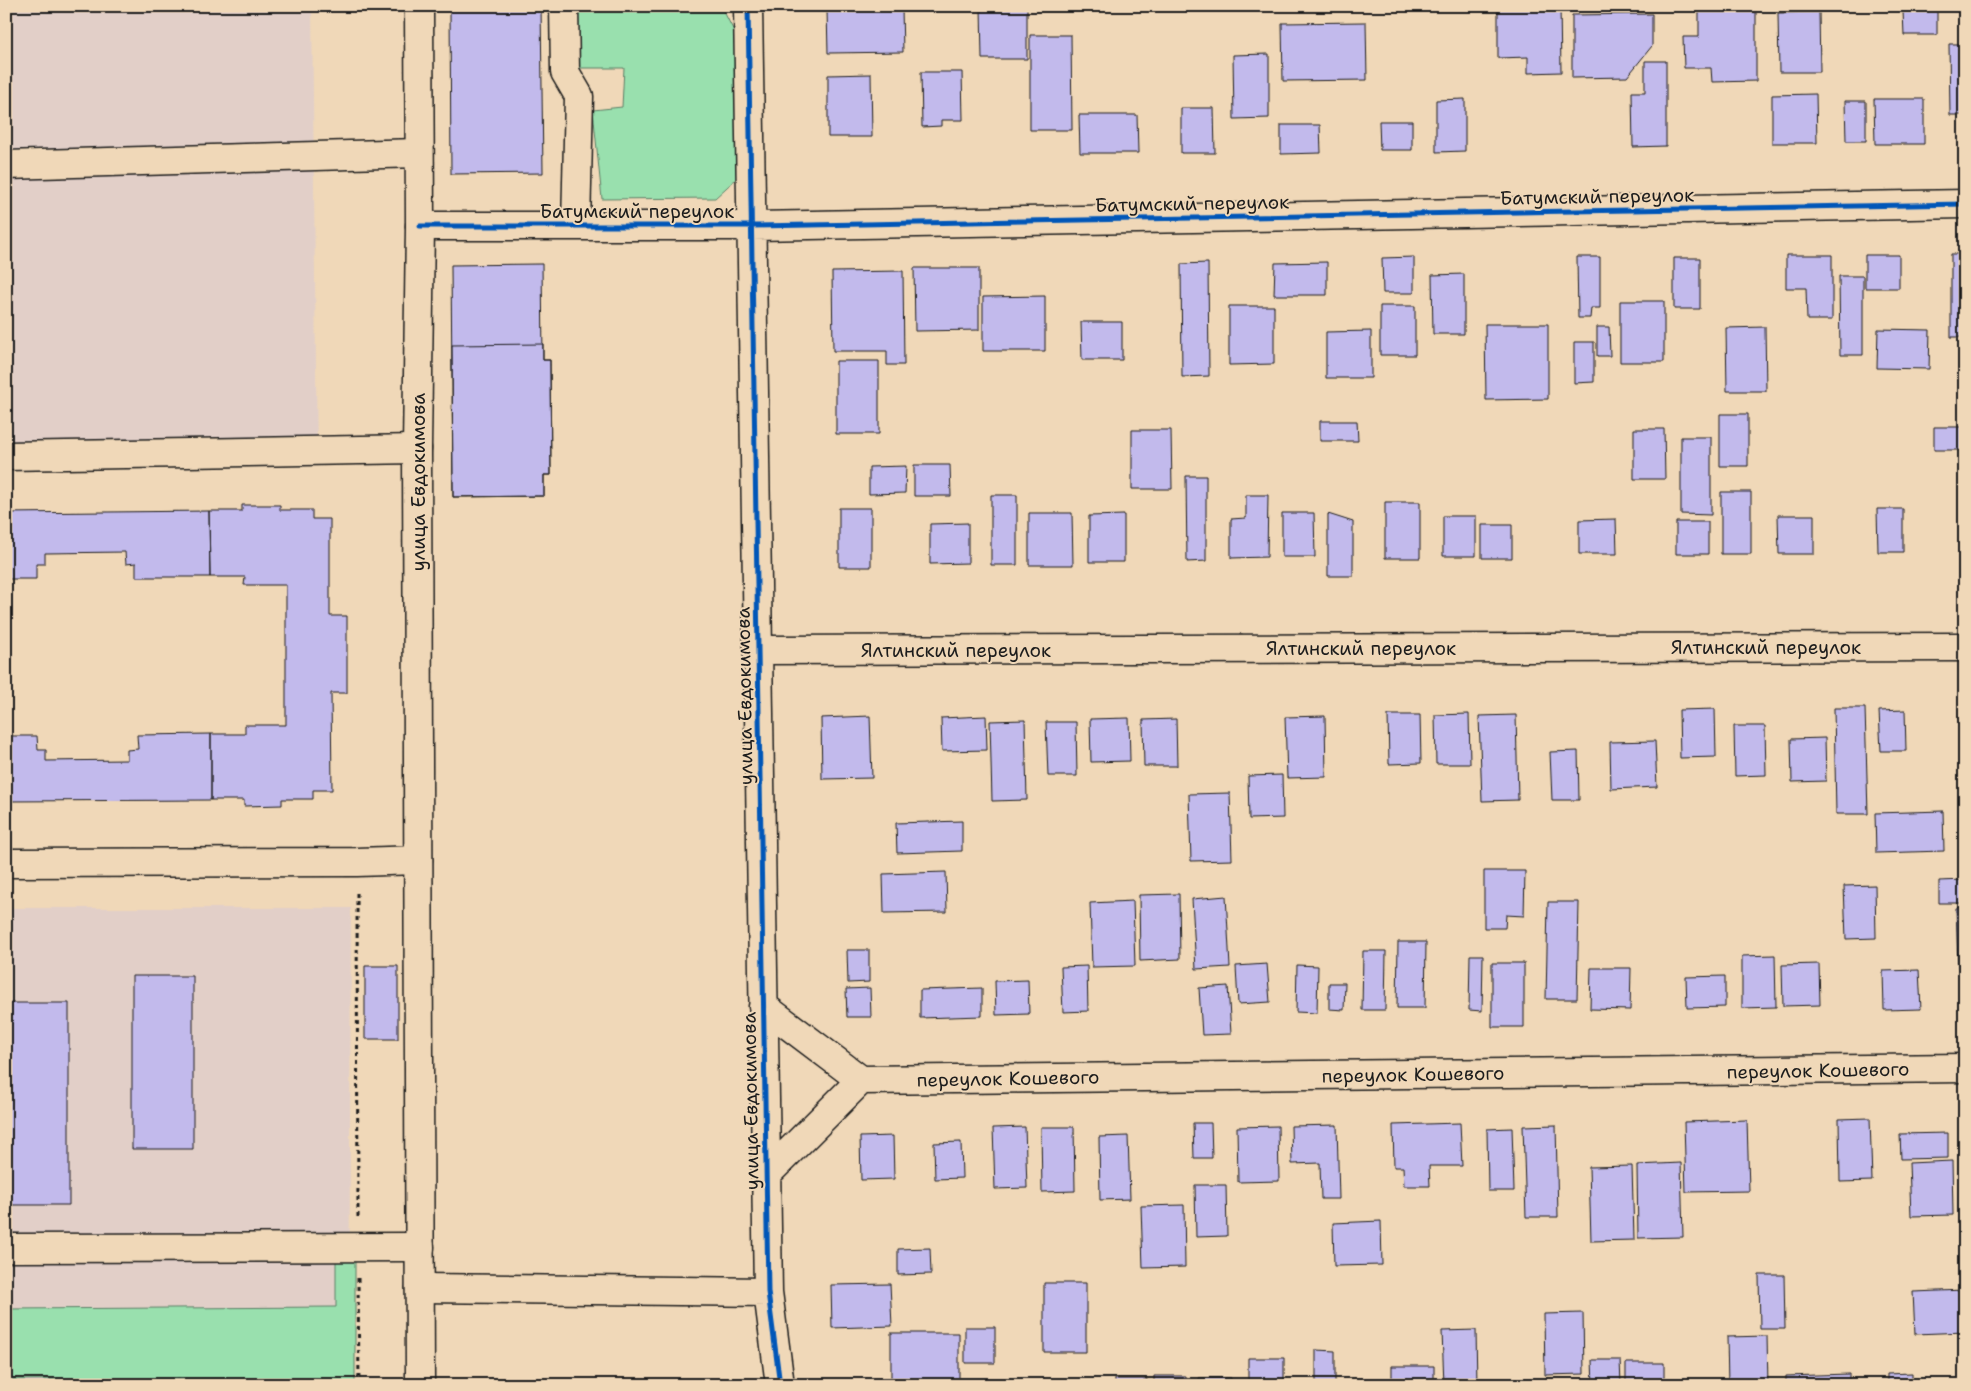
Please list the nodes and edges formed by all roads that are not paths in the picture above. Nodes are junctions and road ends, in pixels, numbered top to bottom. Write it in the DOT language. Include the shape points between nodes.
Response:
graph roads {
  1 [pos="419,6"];
  2 [pos="564,6"];
  3 [pos="748,6"];
  4 [pos="418,153"];
  5 [pos="6,165"];
  6 [pos="1965,204"];
  7 [pos="420,226"];
  8 [pos="576,226"];
  9 [pos="751,226"];
  10 [pos="417,449"];
  11 [pos="6,456"];
  12 [pos="1965,647"];
  13 [pos="758,650"];
  14 [pos="418,860"];
  15 [pos="6,863"];
  16 [pos="764,1006"];
  17 [pos="1965,1068"];
  18 [pos="861,1080"];
  19 [pos="766,1175"];
  20 [pos="420,1247"];
  21 [pos="6,1248"];
  22 [pos="420,1288"];
  23 [pos="768,1292"];
  24 [pos="420,1385"];
  25 [pos="780,1385"];
  1 -- 4 [label="street, улица Евдокимова"];
  2 -- 8 [label="street" via="565,72 579,96"];
  3 -- 9 [label="street, улица Евдокимова"];
  4 -- 5 [label="street"];
  4 -- 7 [label="street, улица Евдокимова"];
  6 -- 9 [label="street, Батумский переулок"];
  7 -- 8 [label="street, Батумский переулок"];
  7 -- 10 [label="street, улица Евдокимова"];
  8 -- 9 [label="street, Батумский переулок"];
  9 -- 13 [label="street, улица Евдокимова"];
  10 -- 11 [label="street"];
  10 -- 14 [label="street, улица Евдокимова"];
  12 -- 13 [label="street, Ялтинский переулок"];
  13 -- 16 [label="street, улица Евдокимова"];
  14 -- 15 [label="street"];
  14 -- 20 [label="street, улица Евдокимова"];
  16 -- 18 [label="street"];
  16 -- 19 [label="street, улица Евдокимова"];
  17 -- 18 [label="street, переулок Кошевого"];
  18 -- 19 [label="street"];
  19 -- 23 [label="street, улица Евдокимова"];
  20 -- 21 [label="street"];
  20 -- 22 [label="street, улица Евдокимова"];
  22 -- 23 [label="street"];
  22 -- 24 [label="street, улица Евдокимова"];
  23 -- 25 [label="street, улица Евдокимова"];
}
